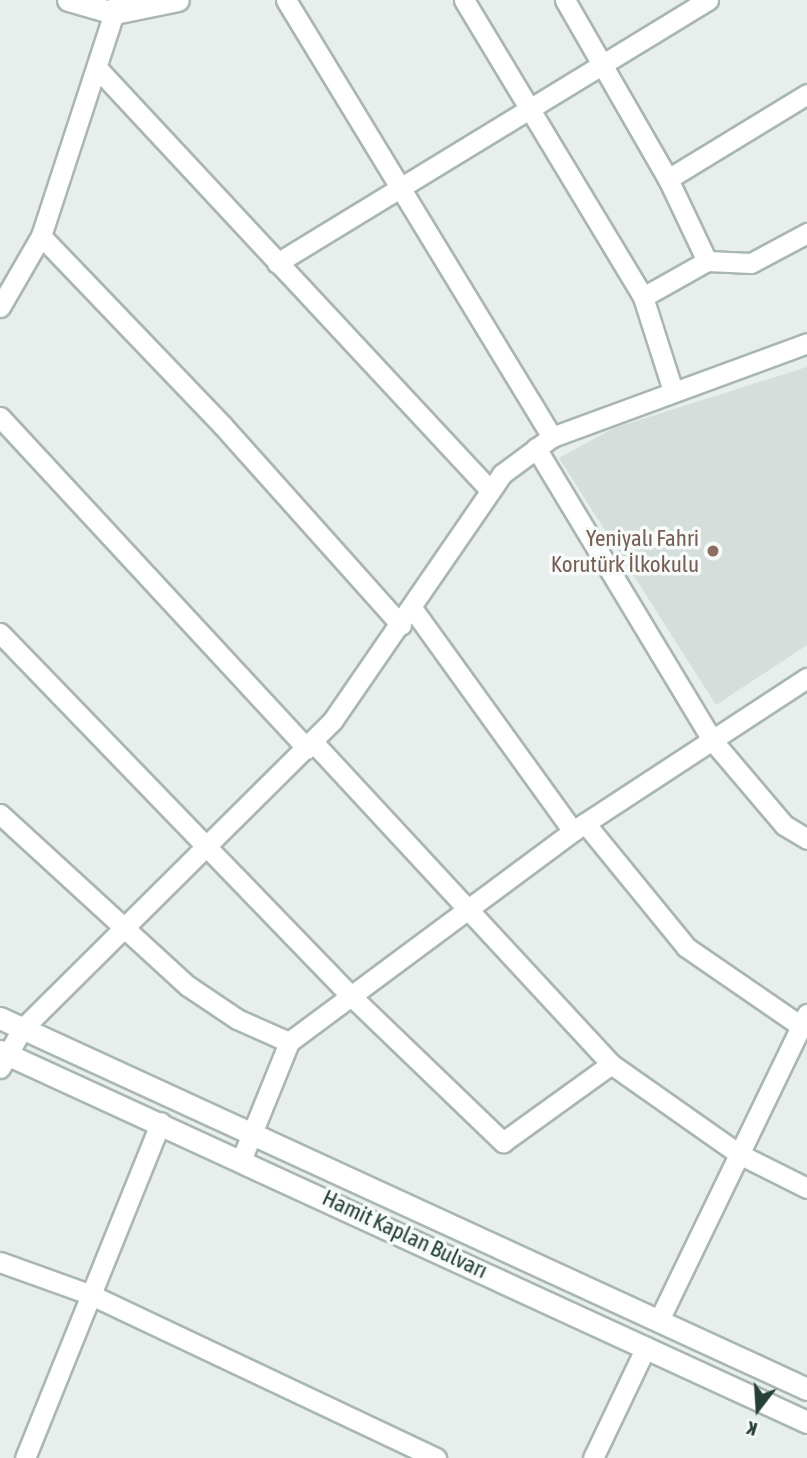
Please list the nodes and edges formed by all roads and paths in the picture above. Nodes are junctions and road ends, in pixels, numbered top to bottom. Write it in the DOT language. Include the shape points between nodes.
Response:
graph roads {
  1 [pos="68,0"];
  2 [pos="178,0"];
  3 [pos="286,0"];
  4 [pos="464,0"];
  5 [pos="565,0"];
  6 [pos="708,0"];
  7 [pos="116,6"];
  8 [pos="600,65"];
  9 [pos="98,69"];
  10 [pos="807,94"];
  11 [pos="528,106"];
  12 [pos="668,179"];
  13 [pos="402,186"];
  14 [pos="807,233"];
  15 [pos="41,236"];
  16 [pos="708,261"];
  17 [pos="277,263"];
  18 [pos="643,298"];
  19 [pos="0,306"];
  20 [pos="807,343"];
  21 [pos="673,388"];
  22 [pos="0,416"];
  23 [pos="544,443"];
  24 [pos="489,489"];
  25 [pos="412,608"];
  26 [pos="401,625"];
  27 [pos="0,633"];
  28 [pos="807,678"];
  29 [pos="712,740"];
  30 [pos="310,746"];
  31 [pos="0,814"];
  32 [pos="579,827"];
  33 [pos="807,839"];
  34 [pos="208,845"];
  35 [pos="464,907"];
  36 [pos="125,929"];
  37 [pos="349,994"];
  38 [pos="0,1018"];
  39 [pos="804,1020"];
  40 [pos="22,1029"];
  41 [pos="289,1042"];
  42 [pos="2,1058"];
  43 [pos="611,1064"];
  44 [pos="161,1122"];
  45 [pos="252,1133"];
  46 [pos="739,1154"];
  47 [pos="242,1158"];
  48 [pos="807,1188"];
  49 [pos="0,1262"];
  50 [pos="89,1294"];
  51 [pos="659,1320"];
  52 [pos="646,1347"];
  53 [pos="807,1389"];
  54 [pos="807,1422"];
  55 [pos="427,1456"];
  56 [pos="25,1458"];
  57 [pos="593,1458"];
  1 -- 7 [label="main road"];
  2 -- 7 [label="main road"];
  3 -- 13 [label="street"];
  4 -- 11 [label="street"];
  5 -- 8 [label="street"];
  6 -- 8 [label="street"];
  7 -- 9 [label="street"];
  8 -- 11 [label="street"];
  8 -- 12 [label="street"];
  9 -- 15 [label="street"];
  9 -- 17 [label="street"];
  10 -- 12 [label="street"];
  11 -- 13 [label="street"];
  11 -- 18 [label="street"];
  12 -- 16 [label="street"];
  13 -- 17 [label="street"];
  13 -- 23 [label="street"];
  14 -- 16 [label="street" via="751,263"];
  15 -- 19 [label="street"];
  15 -- 26 [label="street" via="223,426"];
  16 -- 18 [label="street"];
  17 -- 24 [label="street"];
  18 -- 21 [label="street"];
  20 -- 21 [label="street"];
  21 -- 23 [label="street"];
  22 -- 30 [label="street"];
  23 -- 24 [label="street"];
  23 -- 29 [label="street"];
  24 -- 25 [label="street"];
  25 -- 26 [label="street"];
  25 -- 32 [label="street"];
  26 -- 30 [label="street"];
  27 -- 34 [label="street"];
  28 -- 29 [label="street"];
  29 -- 32 [label="street"];
  29 -- 33 [label="street" via="785,825"];
  30 -- 34 [label="street"];
  30 -- 35 [label="street"];
  31 -- 36 [label="street"];
  32 -- 35 [label="street"];
  32 -- 39 [label="street" via="687,947"];
  34 -- 36 [label="street"];
  34 -- 37 [label="street"];
  35 -- 37 [label="street"];
  35 -- 43 [label="street"];
  36 -- 40 [label="street"];
  36 -- 41 [label="street" via="214,1006"];
  37 -- 41 [label="street"];
  37 -- 43 [label="street" via="503,1142"];
  38 -- 40 [label="main road, Hamit Kaplan Bulvarı"];
  39 -- 46 [label="street"];
  40 -- 42 [label="street"];
  40 -- 45 [label="main road, Hamit Kaplan Bulvarı"];
  41 -- 45 [label="street"];
  42 -- 44 [label="main road, Hamit Kaplan Bulvarı"];
  43 -- 46 [label="street"];
  44 -- 47 [label="main road, Hamit Kaplan Bulvarı"];
  44 -- 50 [label="street"];
  45 -- 47 [label="street"];
  45 -- 51 [label="main road, Hamit Kaplan Bulvarı"];
  46 -- 48 [label="street"];
  46 -- 51 [label="street"];
  47 -- 52 [label="main road, Hamit Kaplan Bulvarı"];
  49 -- 50 [label="street"];
  50 -- 55 [label="street"];
  50 -- 56 [label="street"];
  51 -- 53 [label="main road, Hamit Kaplan Bulvarı"];
  52 -- 54 [label="main road, Hamit Kaplan Bulvarı"];
  52 -- 57 [label="street"];
}
